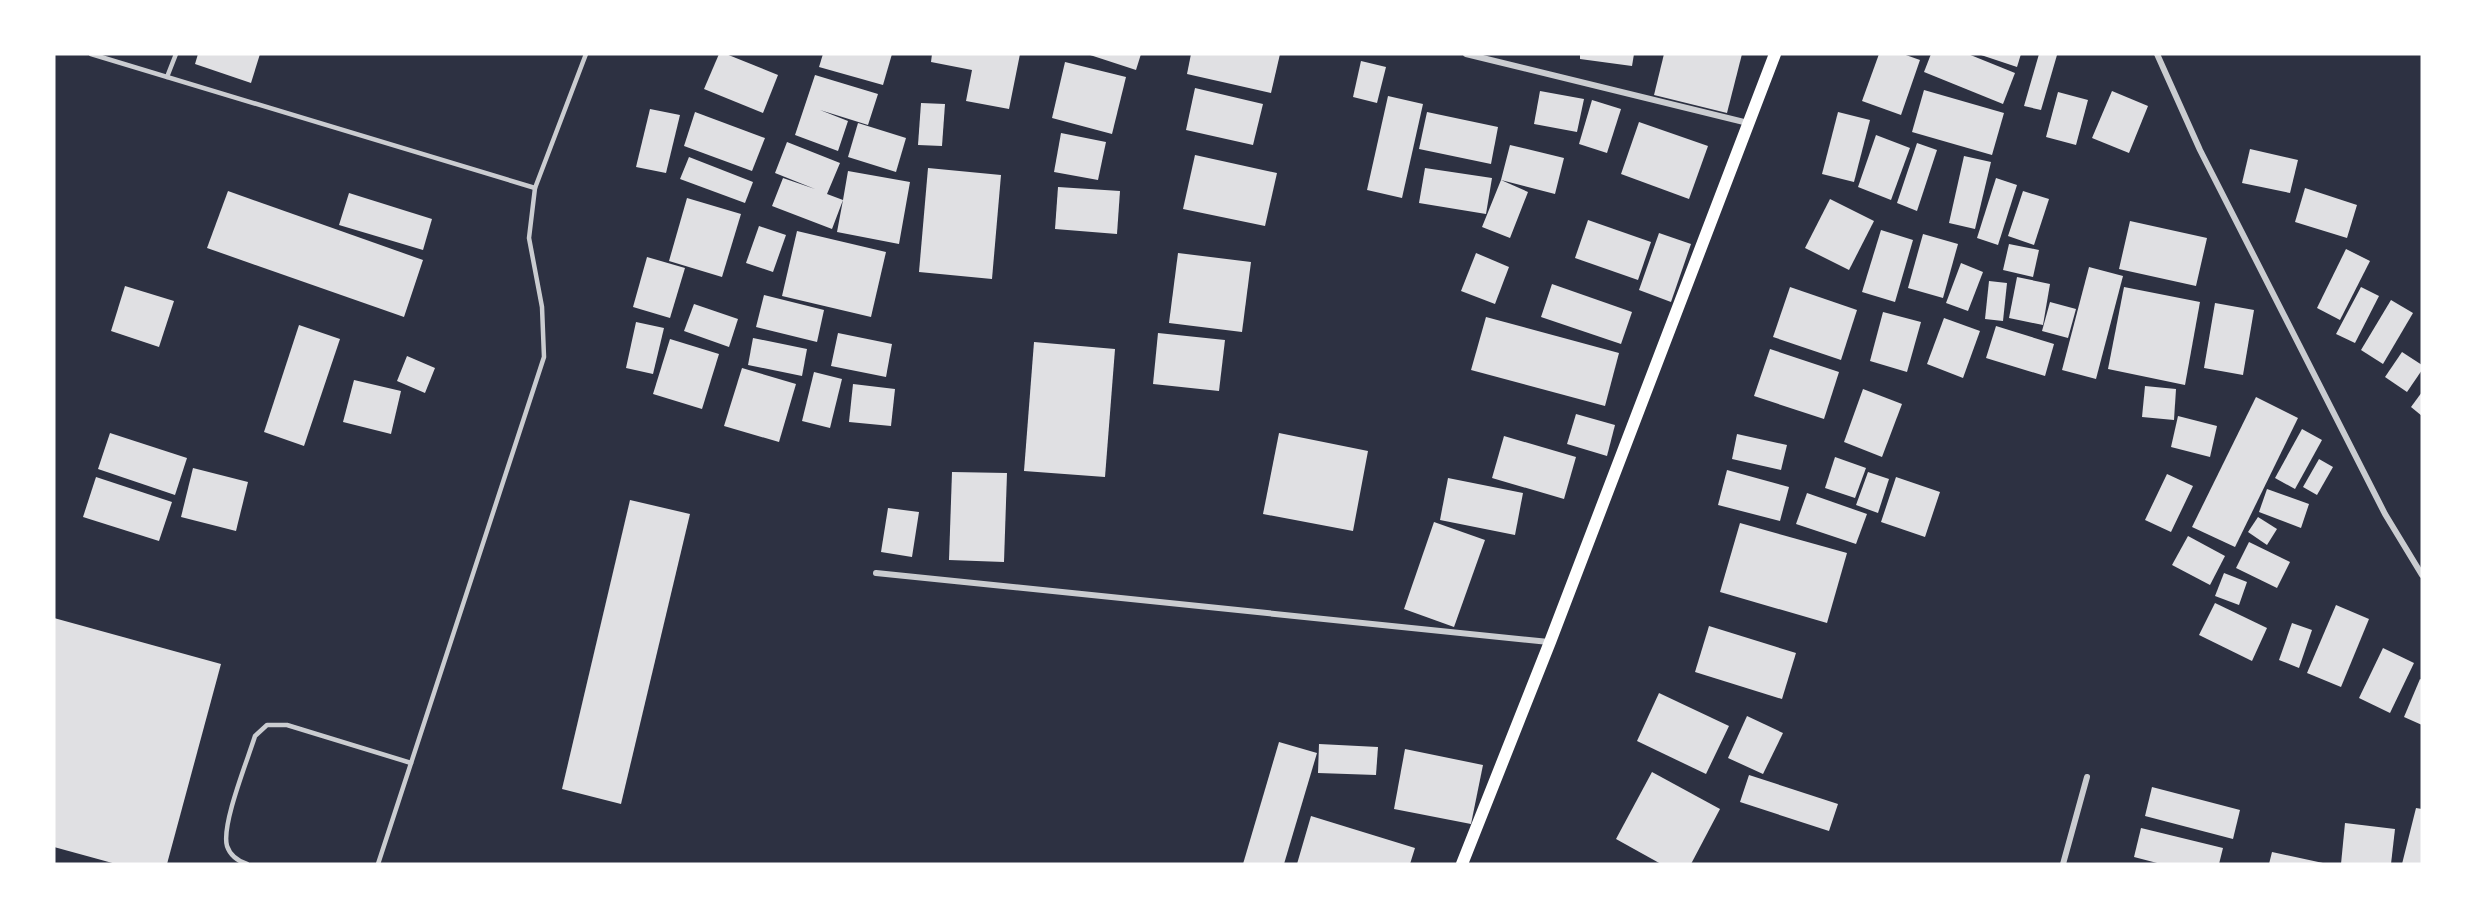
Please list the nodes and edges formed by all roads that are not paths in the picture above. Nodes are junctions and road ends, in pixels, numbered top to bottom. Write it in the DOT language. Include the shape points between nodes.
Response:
graph roads {
  1 [pos="91,54"];
  2 [pos="176,54"];
  3 [pos="586,54"];
  4 [pos="1466,54"];
  5 [pos="1775,54"];
  6 [pos="2157,54"];
  7 [pos="168,77"];
  8 [pos="1748,123"];
  9 [pos="535,188"];
  10 [pos="876,573"];
  11 [pos="2422,575"];
  12 [pos="1550,642"];
  13 [pos="411,763"];
  14 [pos="2087,777"];
  15 [pos="247,864"];
  16 [pos="378,864"];
  17 [pos="1462,864"];
  18 [pos="2063,864"];
  1 -- 7 [label="lane"];
  2 -- 7 [label="lane"];
  3 -- 9 [label="lane"];
  4 -- 8 [label="street"];
  5 -- 8 [label="main road"];
  6 -- 11 [label="street" via="2200,150 2385,514"];
  7 -- 9 [label="lane"];
  8 -- 12 [label="main road"];
  9 -- 13 [label="lane" via="529,238 542,307 544,357"];
  10 -- 12 [label="street"];
  12 -- 17 [label="main road"];
  13 -- 15 [label="lane" via="287,725 267,725 255,736 226,827 228,846 238,861"];
  13 -- 16 [label="lane"];
  14 -- 18 [label="street"];
}
